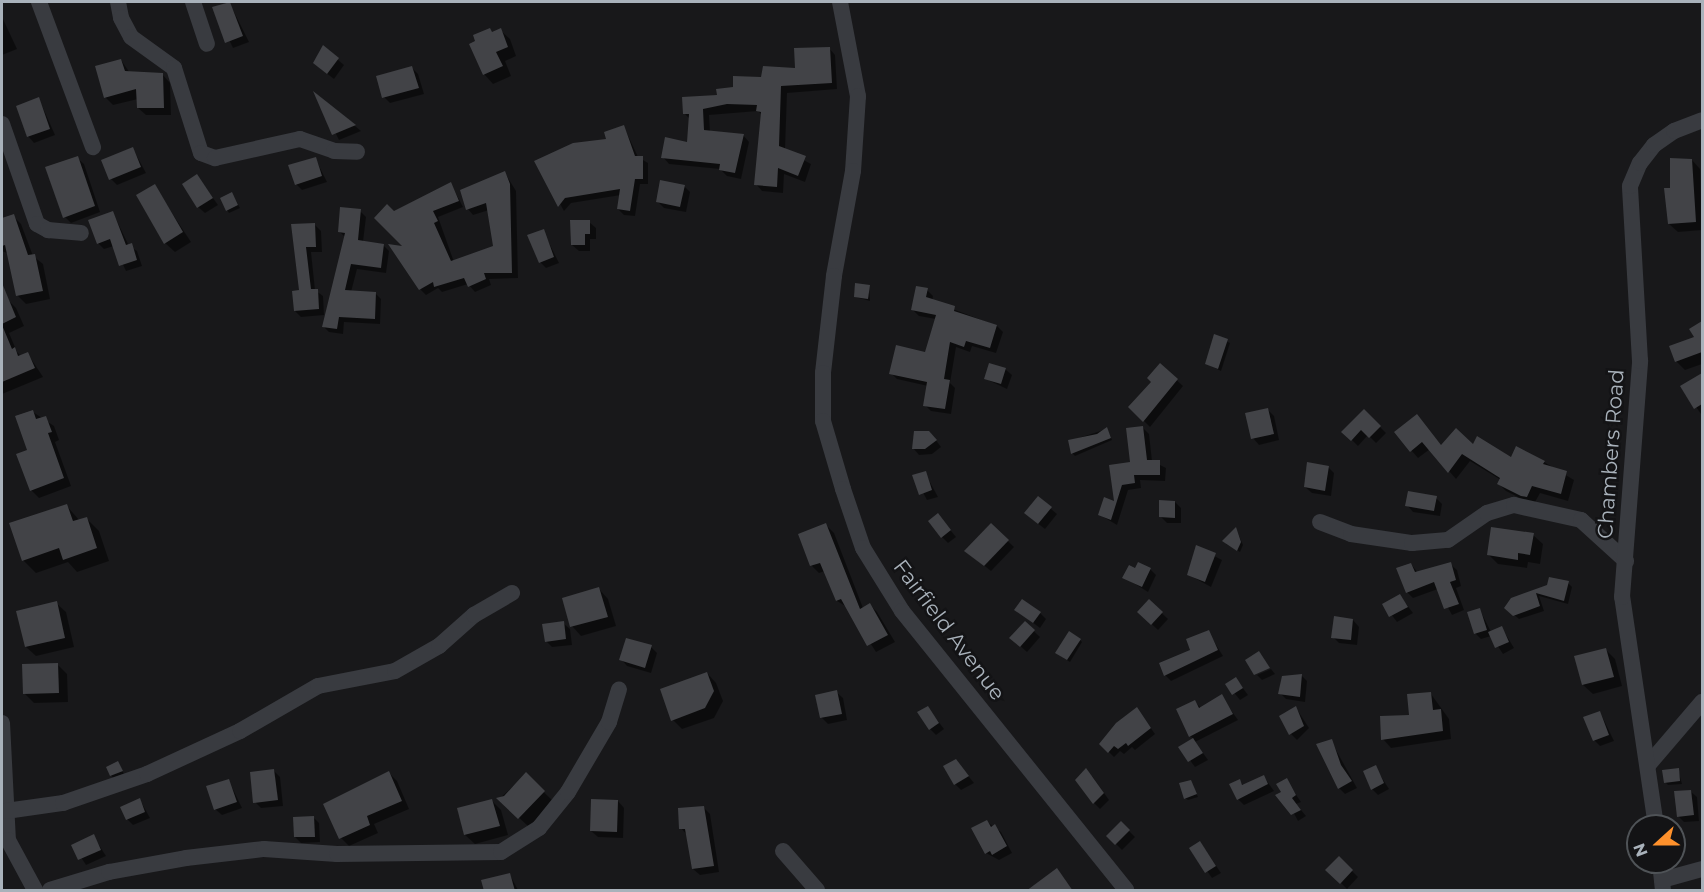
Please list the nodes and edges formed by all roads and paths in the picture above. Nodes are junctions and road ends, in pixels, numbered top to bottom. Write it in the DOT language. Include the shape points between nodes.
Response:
graph roads {
  1 [pos="39,2"];
  2 [pos="118,2"];
  3 [pos="193,2"];
  4 [pos="840,2"];
  5 [pos="207,44"];
  6 [pos="1702,120"];
  7 [pos="2,124"];
  8 [pos="93,147"];
  9 [pos="357,152"];
  10 [pos="81,232"];
  11 [pos="1320,522"];
  12 [pos="1626,561"];
  13 [pos="512,593"];
  14 [pos="619,689"];
  15 [pos="1702,702"];
  16 [pos="2,723"];
  17 [pos="1649,764"];
  18 [pos="6,811"];
  19 [pos="1655,814"];
  20 [pos="783,851"];
  21 [pos="1702,869"];
  22 [pos="1663,885"];
  23 [pos="35,891"];
  24 [pos="50,891"];
  25 [pos="817,891"];
  26 [pos="1126,891"];
  1 -- 8 [label="street"];
  2 -- 9 [label="street" via="131,37 174,68 201,153 215,158 300,139 334,151"];
  3 -- 5 [label="street"];
  4 -- 26 [label="street, Fairfield Avenue" via="858,96 853,171 834,276 823,373 823,421 843,489 863,548 902,611"];
  6 -- 12 [label="street, Chambers Road" via="1674,130 1654,145 1630,186 1640,361"];
  7 -- 10 [label="street" via="37,224 48,230"];
  11 -- 12 [label="street" via="1351,534 1412,543 1448,540 1487,513 1514,505 1581,520"];
  12 -- 17 [label="street, Chambers Road" via="1622,597 1626,636"];
  13 -- 18 [label="street" via="474,615 439,646 396,671 318,686 240,732 154,771 63,803"];
  14 -- 24 [label="street" via="609,723 568,792 539,828 501,852 337,854 264,849 109,872"];
  15 -- 17 [label="street"];
  16 -- 18 [label="street"];
  17 -- 19 [label="street, Chambers Road"];
  18 -- 23 [label="street" via="8,840"];
  20 -- 25 [label="street"];
  21 -- 22 [label="street"];
}
